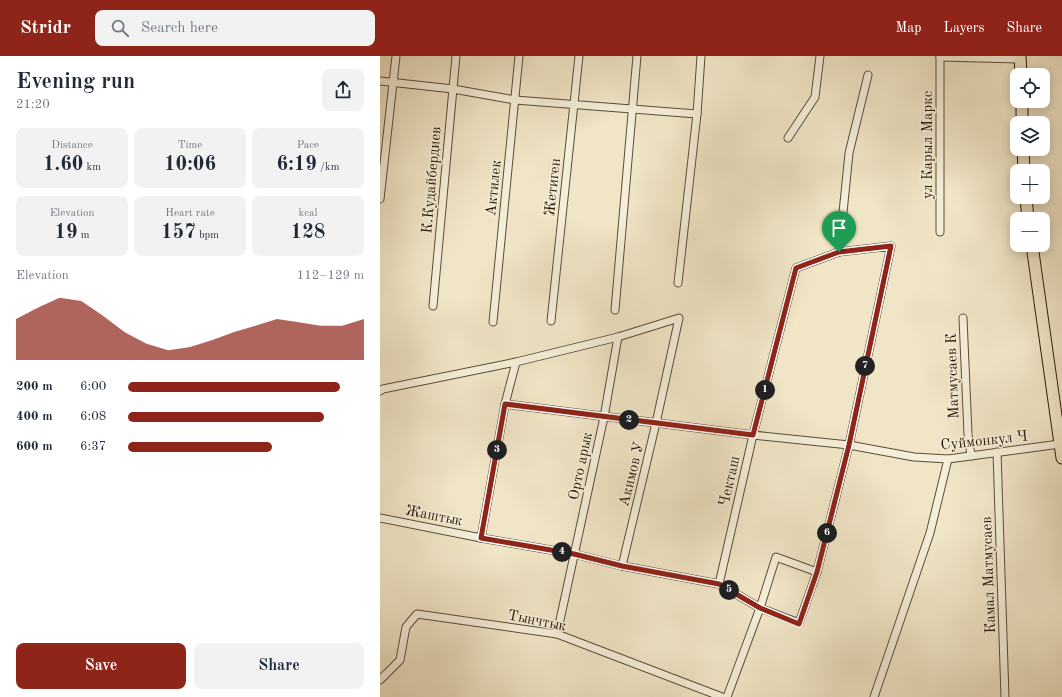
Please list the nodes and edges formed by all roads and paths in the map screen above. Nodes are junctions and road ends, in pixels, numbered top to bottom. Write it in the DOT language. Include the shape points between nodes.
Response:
graph roads {
  1 [pos="396,56"];
  2 [pos="456,56"];
  3 [pos="519,56"];
  4 [pos="579,56"];
  5 [pos="637,56"];
  6 [pos="701,56"];
  7 [pos="820,56"];
  8 [pos="940,57"];
  9 [pos="1020,57"];
  10 [pos="1021,68"];
  11 [pos="868,74"];
  12 [pos="380,81"];
  13 [pos="393,83"];
  14 [pos="452,89"];
  15 [pos="514,100"];
  16 [pos="574,105"];
  17 [pos="632,110"];
  18 [pos="698,114"];
  19 [pos="788,138"];
  20 [pos="380,199"];
  21 [pos="940,232"];
  22 [pos="839,252"];
  23 [pos="1033,252"];
  24 [pos="678,283"];
  25 [pos="432,306"];
  26 [pos="615,310"];
  27 [pos="963,318"];
  28 [pos="550,321"];
  29 [pos="492,322"];
  30 [pos="618,337"];
  31 [pos="516,362"];
  32 [pos="380,391"];
  33 [pos="505,404"];
  34 [pos="604,417"];
  35 [pos="656,423"];
  36 [pos="753,435"];
  37 [pos="1060,444"];
  38 [pos="849,445"];
  39 [pos="997,452"];
  40 [pos="971,456"];
  41 [pos="1062,458"];
  42 [pos="948,459"];
  43 [pos="380,518"];
  44 [pos="481,538"];
  45 [pos="574,554"];
  46 [pos="622,566"];
  47 [pos="817,572"];
  48 [pos="719,584"];
  49 [pos="760,608"];
  50 [pos="557,634"];
  51 [pos="380,680"];
  52 [pos="722,697"];
  53 [pos="727,697"];
  54 [pos="874,697"];
  55 [pos="1005,697"];
  1 -- 13 [label="street"];
  2 -- 14 [label="street, К.Кудайбердиев"];
  3 -- 15 [label="street, Актилек"];
  4 -- 16 [label="street, Жетиген"];
  5 -- 17 [label="street"];
  6 -- 18 [label="street"];
  7 -- 19 [label="street" via="815,97"];
  8 -- 9 [label="street, ул Карыл Маркс"];
  8 -- 21 [label="street, ул Карыл Маркс"];
  9 -- 10 [label="main road"];
  11 -- 22 [label="street" via="849,153"];
  12 -- 13 [label="street"];
  13 -- 14 [label="street"];
  13 -- 20 [label="street"];
  14 -- 15 [label="street"];
  14 -- 25 [label="street, К.Кудайбердиев"];
  15 -- 16 [label="street"];
  15 -- 29 [label="street, Актилек"];
  16 -- 17 [label="street"];
  16 -- 28 [label="street, Жетиген"];
  17 -- 18 [label="street"];
  17 -- 26 [label="street"];
  18 -- 24 [label="street"];
  22 -- 36 [label="street, Чекташ" via="796,268"];
  22 -- 38 [label="street" via="891,246"];
  23 -- 37 [label="main road"];
  27 -- 40 [label="street, Матмусаев К"];
  30 -- 31 [label="street"];
  30 -- 34 [label="street, Орто арык"];
  30 -- 35 [label="street, Акимов У" via="679,318"];
  31 -- 32 [label="street"];
  31 -- 33 [label="street"];
  33 -- 34 [label="street, Суймонкул Ч"];
  33 -- 44 [label="street"];
  34 -- 35 [label="street, Суймонкул Ч"];
  34 -- 45 [label="street, Орто арык"];
  35 -- 36 [label="street, Суймонкул Ч"];
  35 -- 46 [label="street, Акимов У"];
  36 -- 38 [label="street, Суймонкул Ч"];
  36 -- 48 [label="street, Чекташ"];
  37 -- 39 [label="street, Суймонкул Ч"];
  37 -- 41 [label="main road"];
  38 -- 42 [label="street, Суймонкул Ч" via="914,457"];
  38 -- 47 [label="street"];
  39 -- 40 [label="street, Суймонкул Ч"];
  39 -- 55 [label="street, Камал Матмусаев"];
  40 -- 42 [label="street, Суймонкул Ч"];
  42 -- 54 [label="street" via="930,533"];
  43 -- 44 [label="street, Жаштык"];
  44 -- 45 [label="street, Жаштык"];
  45 -- 46 [label="street, Жаштык"];
  45 -- 50 [label="street, Орто арык"];
  46 -- 48 [label="street, Жаштык"];
  47 -- 49 [label="street" via="776,557"];
  47 -- 49 [label="street, Жаштык" via="799,624"];
  48 -- 49 [label="street, Жаштык"];
  49 -- 53 [label="street"];
  50 -- 51 [label="street, Тынчтык" via="417,614 406,627 400,660"];
  50 -- 52 [label="street, Тынчтык"];
}
